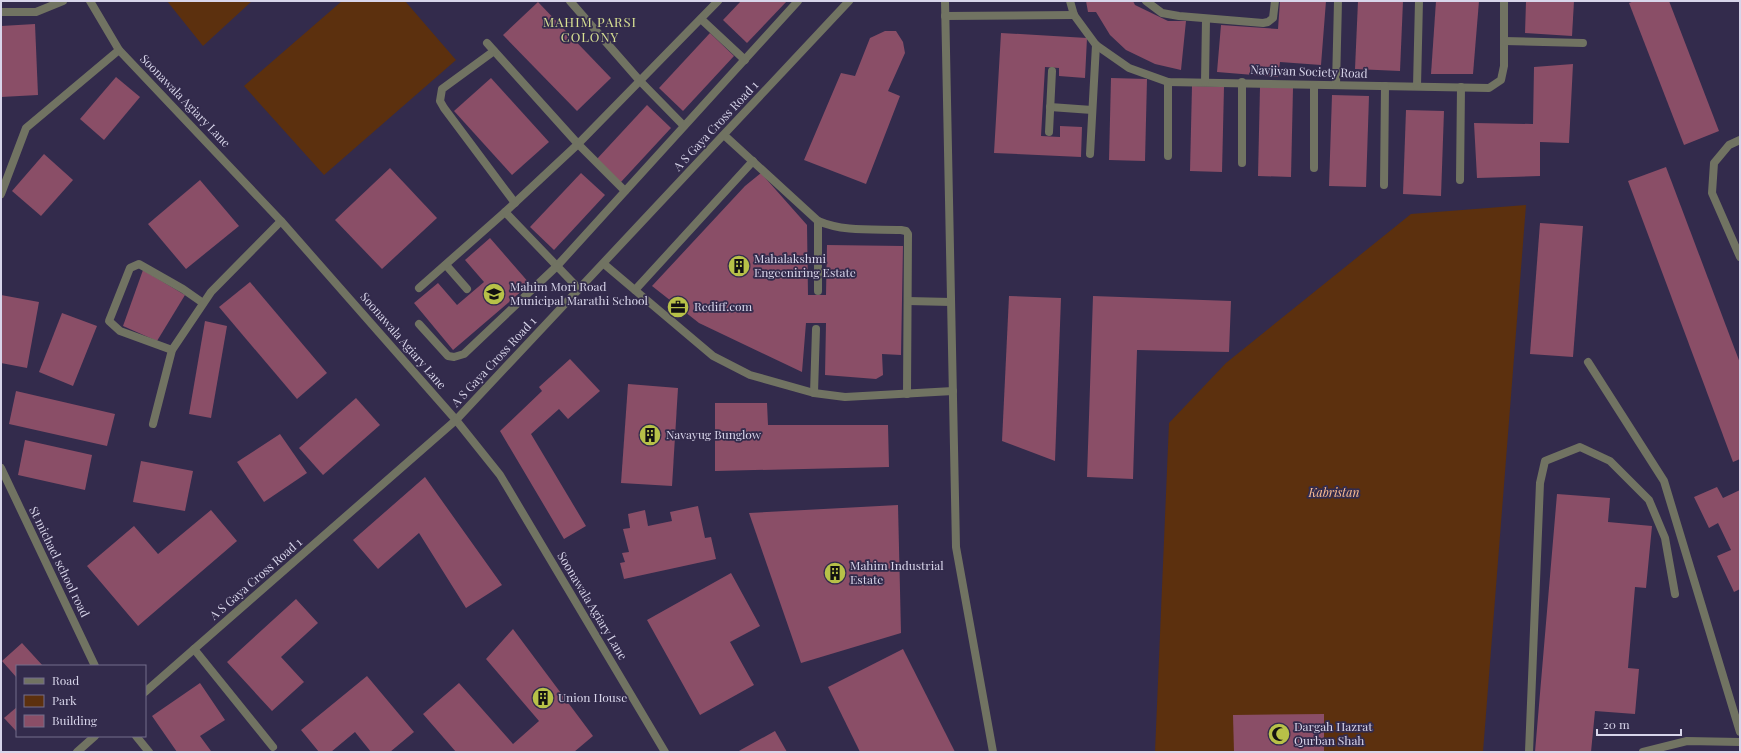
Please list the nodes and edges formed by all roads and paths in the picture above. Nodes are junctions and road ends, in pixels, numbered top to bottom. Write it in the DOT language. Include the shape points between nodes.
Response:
graph roads {
  1 [pos="63,1"];
  2 [pos="90,1"];
  3 [pos="570,1"];
  4 [pos="718,1"];
  5 [pos="798,1"];
  6 [pos="849,1"];
  7 [pos="945,1"];
  8 [pos="1070,1"];
  9 [pos="1146,1"];
  10 [pos="1275,1"];
  11 [pos="1338,1"];
  12 [pos="1419,1"];
  13 [pos="1504,1"];
  14 [pos="1,12"];
  15 [pos="1074,15"];
  16 [pos="945,16"];
  17 [pos="1206,18"];
  18 [pos="701,20"];
  19 [pos="1504,41"];
  20 [pos="487,43"];
  21 [pos="1583,43"];
  22 [pos="1096,45"];
  23 [pos="119,50"];
  24 [pos="494,51"];
  25 [pos="745,60"];
  26 [pos="1052,71"];
  27 [pos="640,81"];
  28 [pos="1168,82"];
  29 [pos="1205,82"];
  30 [pos="1242,82"];
  31 [pos="1314,85"];
  32 [pos="1336,85"];
  33 [pos="1385,86"];
  34 [pos="1417,86"];
  35 [pos="1461,87"];
  36 [pos="1050,107"];
  37 [pos="1092,110"];
  38 [pos="684,126"];
  39 [pos="1049,132"];
  40 [pos="724,135"];
  41 [pos="1740,140"];
  42 [pos="578,144"];
  43 [pos="1090,154"];
  44 [pos="1168,156"];
  45 [pos="753,161"];
  46 [pos="1242,163"];
  47 [pos="1314,168"];
  48 [pos="1460,180"];
  49 [pos="1384,185"];
  50 [pos="625,191"];
  51 [pos="1,194"];
  52 [pos="515,203"];
  53 [pos="505,212"];
  54 [pos="281,221"];
  55 [pos="818,221"];
  56 [pos="1740,257"];
  57 [pos="604,264"];
  58 [pos="446,265"];
  59 [pos="556,266"];
  60 [pos="419,288"];
  61 [pos="467,289"];
  62 [pos="578,290"];
  63 [pos="635,290"];
  64 [pos="818,291"];
  65 [pos="908,301"];
  66 [pos="951,302"];
  67 [pos="203,303"];
  68 [pos="419,324"];
  69 [pos="816,329"];
  70 [pos="172,350"];
  71 [pos="1588,362"];
  72 [pos="953,391"];
  73 [pos="814,393"];
  74 [pos="907,394"];
  75 [pos="456,420"];
  76 [pos="153,424"];
  77 [pos="1,468"];
  78 [pos="1675,594"];
  79 [pos="194,649"];
  80 [pos="95,665"];
  81 [pos="146,691"];
  82 [pos="1740,732"];
  83 [pos="94,737"];
  84 [pos="137,737"];
  85 [pos="1740,742"];
  86 [pos="272,747"];
  87 [pos="76,752"];
  88 [pos="149,752"];
  89 [pos="665,752"];
  90 [pos="993,752"];
  91 [pos="1529,752"];
  92 [pos="1643,752"];
  1 -- 14 [label="street" via="36,12"];
  2 -- 23 [label="street, Soonawala Agiary Lane"];
  3 -- 27 [label="street"];
  4 -- 18 [label="street"];
  5 -- 25 [label="street"];
  6 -- 40 [label="street, A S Gaya Cross Road 1"];
  7 -- 16 [label="street"];
  8 -- 15 [label="street, Navjivan Society Road"];
  9 -- 17 [label="street" via="1162,12"];
  10 -- 17 [label="street" via="1273,18 1268,22"];
  11 -- 32 [label="street"];
  12 -- 34 [label="street"];
  13 -- 19 [label="street, Navjivan Society Road"];
  15 -- 16 [label="street"];
  15 -- 22 [label="street, Navjivan Society Road"];
  16 -- 66 [label="street"];
  17 -- 29 [label="street"];
  18 -- 25 [label="street"];
  18 -- 27 [label="street"];
  19 -- 21 [label="street"];
  19 -- 35 [label="street, Navjivan Society Road" via="1501,80 1489,88"];
  20 -- 24 [label="street"];
  22 -- 28 [label="street, Navjivan Society Road" via="1128,68"];
  22 -- 37 [label="street"];
  23 -- 51 [label="street" via="26,128"];
  23 -- 54 [label="street, Soonawala Agiary Lane"];
  24 -- 42 [label="street"];
  24 -- 52 [label="street" via="442,89 440,101"];
  25 -- 38 [label="street"];
  26 -- 36 [label="street"];
  27 -- 38 [label="street"];
  27 -- 42 [label="street"];
  28 -- 29 [label="street, Navjivan Society Road"];
  28 -- 44 [label="street"];
  29 -- 30 [label="street, Navjivan Society Road"];
  30 -- 31 [label="street, Navjivan Society Road"];
  30 -- 46 [label="street"];
  31 -- 32 [label="street, Navjivan Society Road"];
  31 -- 47 [label="street"];
  32 -- 33 [label="street, Navjivan Society Road"];
  33 -- 34 [label="street, Navjivan Society Road"];
  33 -- 49 [label="street"];
  34 -- 35 [label="street, Navjivan Society Road"];
  35 -- 48 [label="street"];
  36 -- 37 [label="street"];
  36 -- 39 [label="street"];
  37 -- 43 [label="street"];
  38 -- 50 [label="street"];
  40 -- 45 [label="street"];
  40 -- 57 [label="street, A S Gaya Cross Road 1"];
  41 -- 56 [label="street" via="1729,145 1714,163 1712,193"];
  42 -- 50 [label="street"];
  42 -- 52 [label="street"];
  45 -- 55 [label="street"];
  45 -- 63 [label="street"];
  50 -- 59 [label="street"];
  52 -- 53 [label="street"];
  53 -- 58 [label="street"];
  53 -- 59 [label="street"];
  54 -- 67 [label="street" via="210,292"];
  54 -- 75 [label="street, Soonawala Agiary Lane"];
  55 -- 64 [label="street"];
  55 -- 65 [label="street" via="831,227 906,231 909,239"];
  57 -- 62 [label="street, A S Gaya Cross Road 1"];
  57 -- 63 [label="street"];
  58 -- 60 [label="street"];
  58 -- 61 [label="street"];
  59 -- 62 [label="street"];
  59 -- 68 [label="street" via="464,354 448,356"];
  62 -- 75 [label="street, A S Gaya Cross Road 1"];
  63 -- 73 [label="street" via="713,356 750,374"];
  65 -- 66 [label="street"];
  65 -- 74 [label="street"];
  66 -- 72 [label="street"];
  67 -- 70 [label="street"];
  67 -- 70 [label="street" via="139,264 130,268 109,321 120,331"];
  69 -- 73 [label="street"];
  70 -- 76 [label="street"];
  71 -- 82 [label="street" via="1664,481"];
  72 -- 74 [label="street"];
  72 -- 90 [label="street" via="956,547"];
  73 -- 74 [label="street" via="845,397"];
  75 -- 79 [label="street, A S Gaya Cross Road 1"];
  75 -- 89 [label="street, Soonawala Agiary Lane" via="500,475"];
  77 -- 80 [label="street, St michael school road"];
  78 -- 91 [label="street" via="1665,538 1649,500 1610,461 1580,447 1545,460 1540,483"];
  79 -- 81 [label="street, A S Gaya Cross Road 1"];
  79 -- 86 [label="street"];
  83 -- 87 [label="street"];
  84 -- 88 [label="street"];
  85 -- 92 [label="street" via="1687,741"];
}
